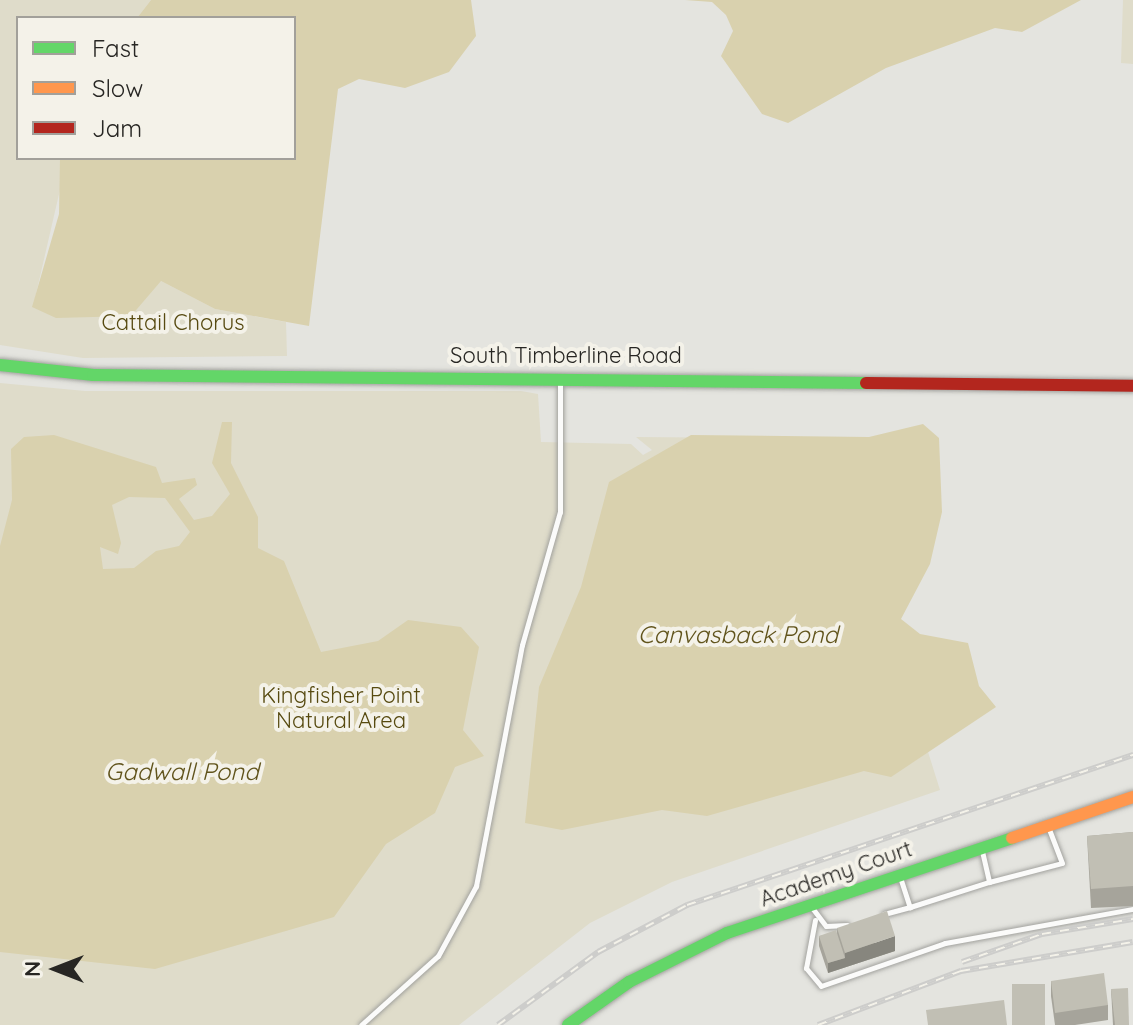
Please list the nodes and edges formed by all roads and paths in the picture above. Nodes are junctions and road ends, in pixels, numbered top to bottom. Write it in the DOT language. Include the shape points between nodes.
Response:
graph roads {
  1 [pos="0,365"];
  2 [pos="561,376"];
  3 [pos="1133,386"];
  4 [pos="1133,797"];
  5 [pos="1048,825"];
  6 [pos="981,847"];
  7 [pos="899,874"];
  8 [pos="989,882"];
  9 [pos="809,903"];
  10 [pos="910,907"];
  11 [pos="1133,909"];
  12 [pos="867,919"];
  13 [pos="815,920"];
  14 [pos="853,923"];
  15 [pos="361,1025"];
  16 [pos="568,1025"];
  1 -- 2 [label="main road, South Timberline Road" via="93,375"];
  2 -- 3 [label="main road, South Timberline Road"];
  2 -- 15 [label="lane" via="560,512 522,645 476,886 438,956"];
  4 -- 5 [label="main road, Academy Court"];
  5 -- 6 [label="main road, Academy Court"];
  5 -- 8 [label="lane" via="1062,863"];
  6 -- 7 [label="main road, Academy Court"];
  6 -- 8 [label="lane"];
  7 -- 9 [label="main road, Academy Court"];
  7 -- 10 [label="lane"];
  8 -- 10 [label="lane"];
  9 -- 13 [label="lane"];
  9 -- 16 [label="main road, Academy Court" via="663,963"];
  10 -- 12 [label="lane"];
  11 -- 13 [label="lane" via="945,943 821,986 806,968"];
  13 -- 14 [label="lane" via="834,928"];
}
